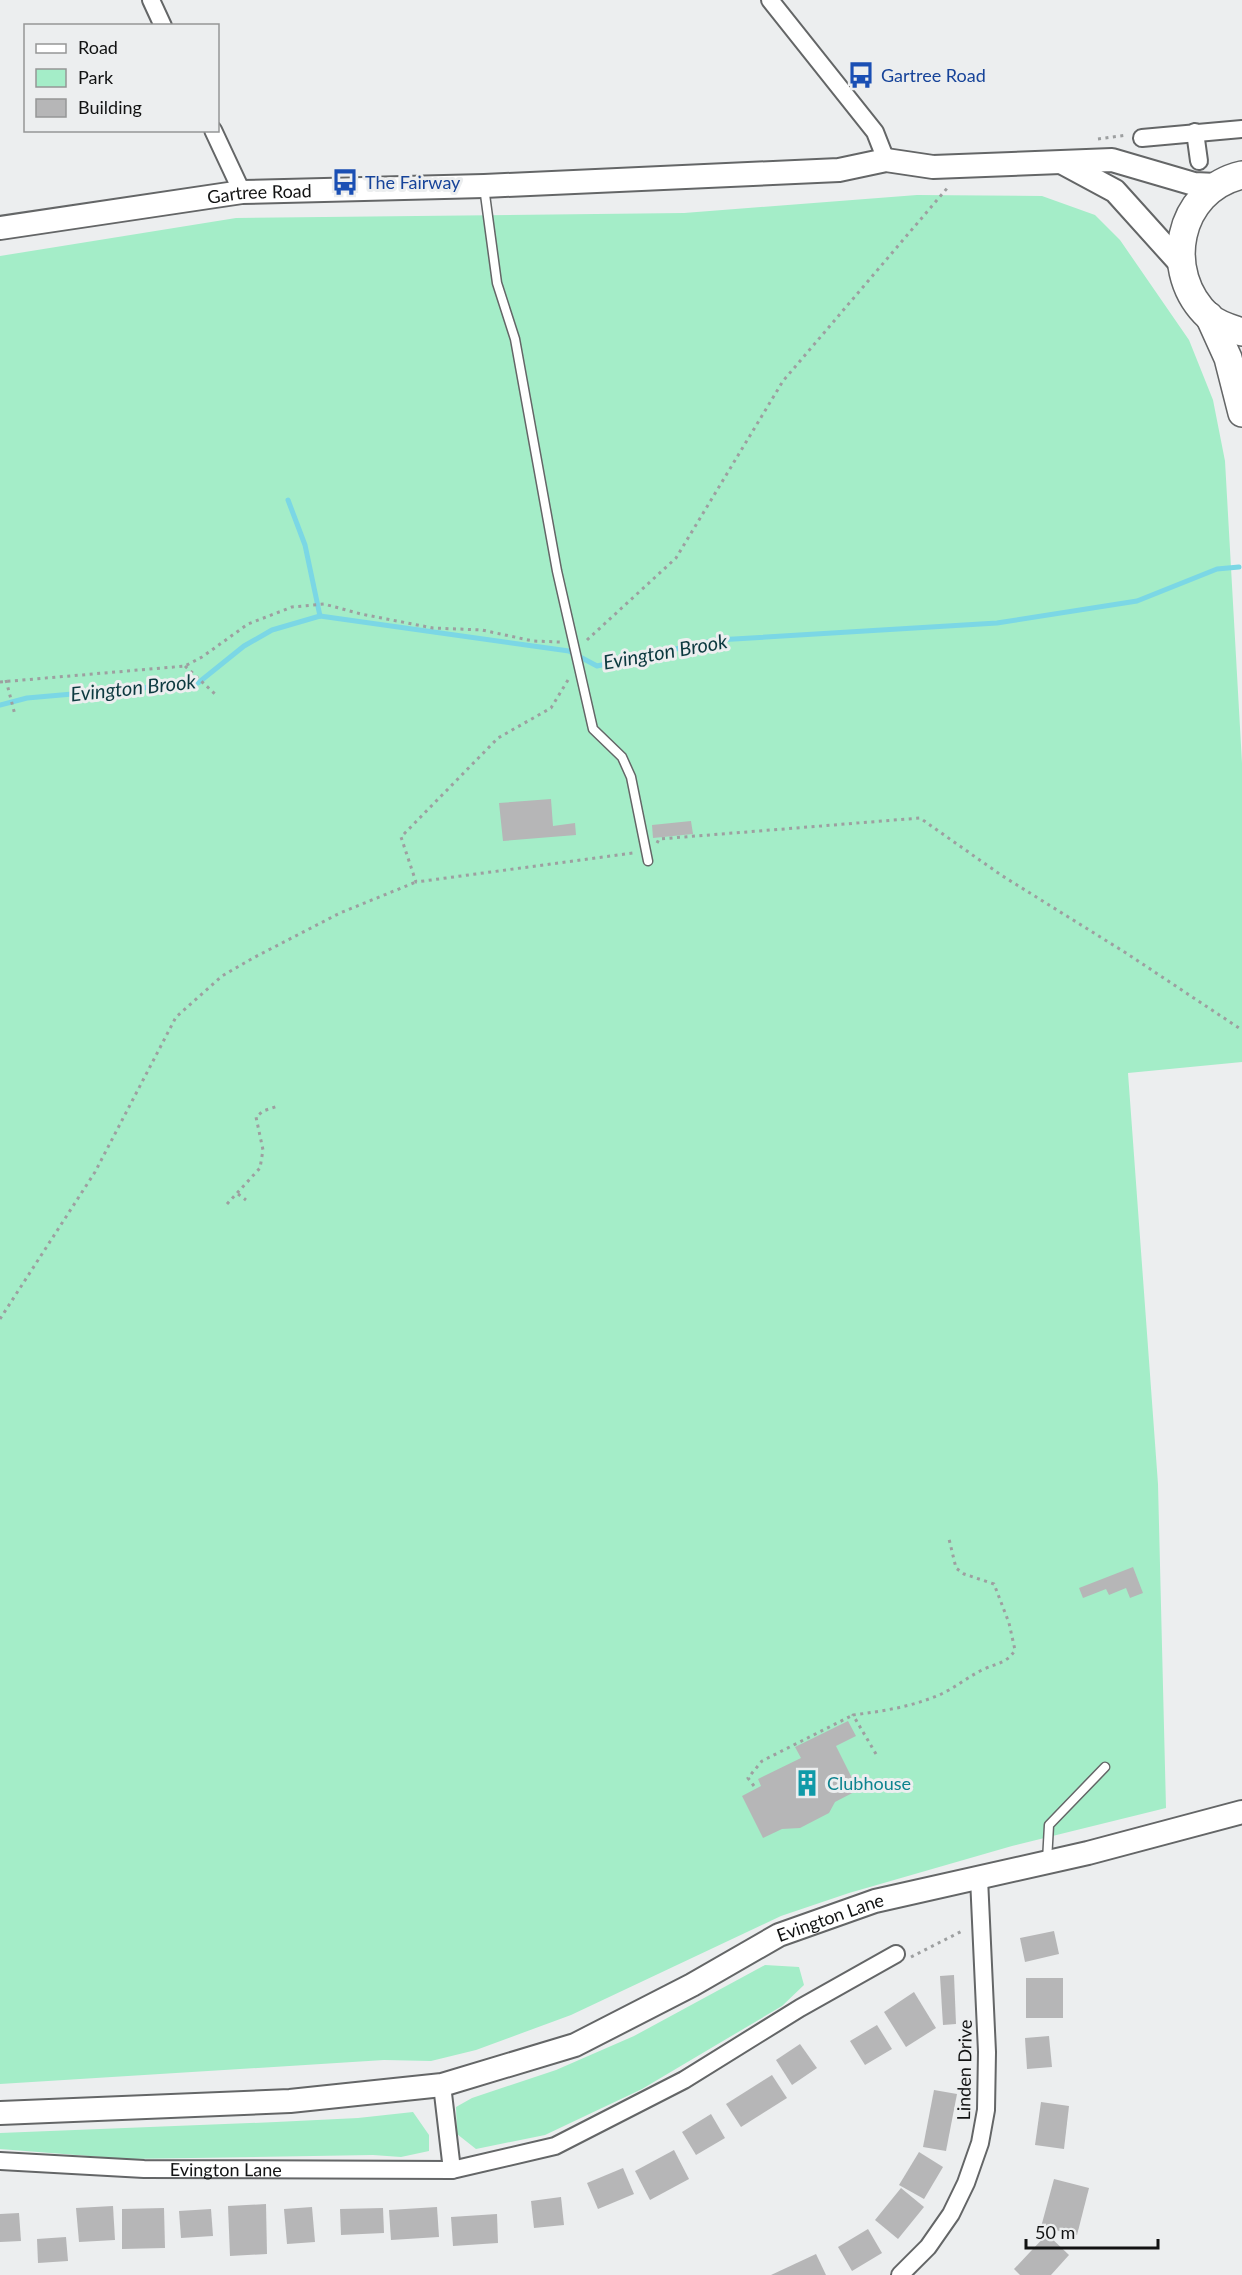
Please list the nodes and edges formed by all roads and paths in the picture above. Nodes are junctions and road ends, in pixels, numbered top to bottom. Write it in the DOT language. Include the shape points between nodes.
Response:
graph roads {
  1 [pos="150,0"];
  2 [pos="770,0"];
  3 [pos="162,24"];
  4 [pos="1242,129"];
  5 [pos="214,132"];
  6 [pos="1195,132"];
  7 [pos="1142,138"];
  8 [pos="886,160"];
  9 [pos="1199,161"];
  10 [pos="1062,163"];
  11 [pos="1230,180"];
  12 [pos="941,182"];
  13 [pos="484,186"];
  14 [pos="242,192"];
  15 [pos="0,228"];
  16 [pos="1179,262"];
  17 [pos="1209,316"];
  18 [pos="1242,332"];
  19 [pos="1242,413"];
  20 [pos="575,646"];
  21 [pos="578,664"];
  22 [pos="185,666"];
  23 [pos="6,680"];
  24 [pos="0,682"];
  25 [pos="215,694"];
  26 [pos="15,714"];
  27 [pos="648,861"];
  28 [pos="416,882"];
  29 [pos="1242,1030"];
  30 [pos="278,1106"];
  31 [pos="238,1194"];
  32 [pos="246,1200"];
  33 [pos="227,1204"];
  34 [pos="0,1319"];
  35 [pos="949,1539"];
  36 [pos="853,1715"];
  37 [pos="876,1754"];
  38 [pos="1106,1767"];
  39 [pos="754,1786"];
  40 [pos="1242,1812"];
  41 [pos="1047,1862"];
  42 [pos="979,1878"];
  43 [pos="981,1922"];
  44 [pos="896,1954"];
  45 [pos="442,2085"];
  46 [pos="0,2113"];
  47 [pos="0,2161"];
  48 [pos="452,2170"];
  49 [pos="900,2275"];
  1 -- 3 [label="street"];
  2 -- 8 [label="street" via="875,132"];
  4 -- 6 [label="street"];
  5 -- 14 [label="street"];
  6 -- 7 [label="street"];
  6 -- 9 [label="street"];
  8 -- 10 [label="main road, Gartree Road" via="933,167"];
  8 -- 13 [label="main road, Gartree Road" via="839,170"];
  10 -- 11 [label="main road, Gartree Road" via="1112,160 1194,184"];
  10 -- 16 [label="main road, Gartree Road" via="1115,191"];
  11 -- 16 [label="highway" via="1201,198 1184,227"];
  12 -- 20 [label="path" via="952,182 783,381 676,558"];
  13 -- 14 [label="main road, Gartree Road"];
  13 -- 20 [label="lane" via="496,283 515,339 557,571"];
  14 -- 15 [label="main road, Gartree Road"];
  16 -- 17 [label="highway" via="1186,286"];
  17 -- 18 [label="highway"];
  17 -- 19 [label="highway" via="1228,358"];
  20 -- 21 [label="lane"];
  20 -- 22 [label="path" via="482,630 433,628 324,604 292,607 248,624"];
  21 -- 27 [label="lane" via="593,729 622,757 631,777"];
  21 -- 28 [label="path" via="551,708 498,738 401,837"];
  22 -- 23 [label="path"];
  22 -- 25 [label="path"];
  23 -- 24 [label="path"];
  23 -- 26 [label="path"];
  27 -- 28 [label="path" via="633,852"];
  27 -- 29 [label="path" via="659,839 920,818 1001,875"];
  28 -- 34 [label="path" via="340,913 253,957 222,976 176,1017 95,1172"];
  30 -- 31 [label="path" via="256,1117 263,1150 260,1168"];
  31 -- 32 [label="path"];
  31 -- 33 [label="path"];
  35 -- 36 [label="path" via="956,1568 994,1584 1015,1650 1010,1659 942,1694 909,1707"];
  36 -- 37 [label="path"];
  36 -- 39 [label="path" via="762,1761 748,1778"];
  38 -- 41 [label="lane" via="1050,1825"];
  40 -- 41 [label="main road, Evington Lane"];
  41 -- 42 [label="main road, Evington Lane"];
  42 -- 43 [label="street, Linden Drive"];
  42 -- 45 [label="main road, Evington Lane" via="874,1901 779,1935 692,1985 575,2044"];
  43 -- 44 [label="path" via="907,1959"];
  43 -- 49 [label="street, Linden Drive" via="987,2052 986,2110 980,2143 951,2214 928,2247"];
  44 -- 48 [label="street, Evington Lane" via="684,2080 555,2146"];
  45 -- 46 [label="main road, Evington Lane" via="290,2101"];
  45 -- 48 [label="street"];
  47 -- 48 [label="street, Evington Lane" via="144,2169"];
}
